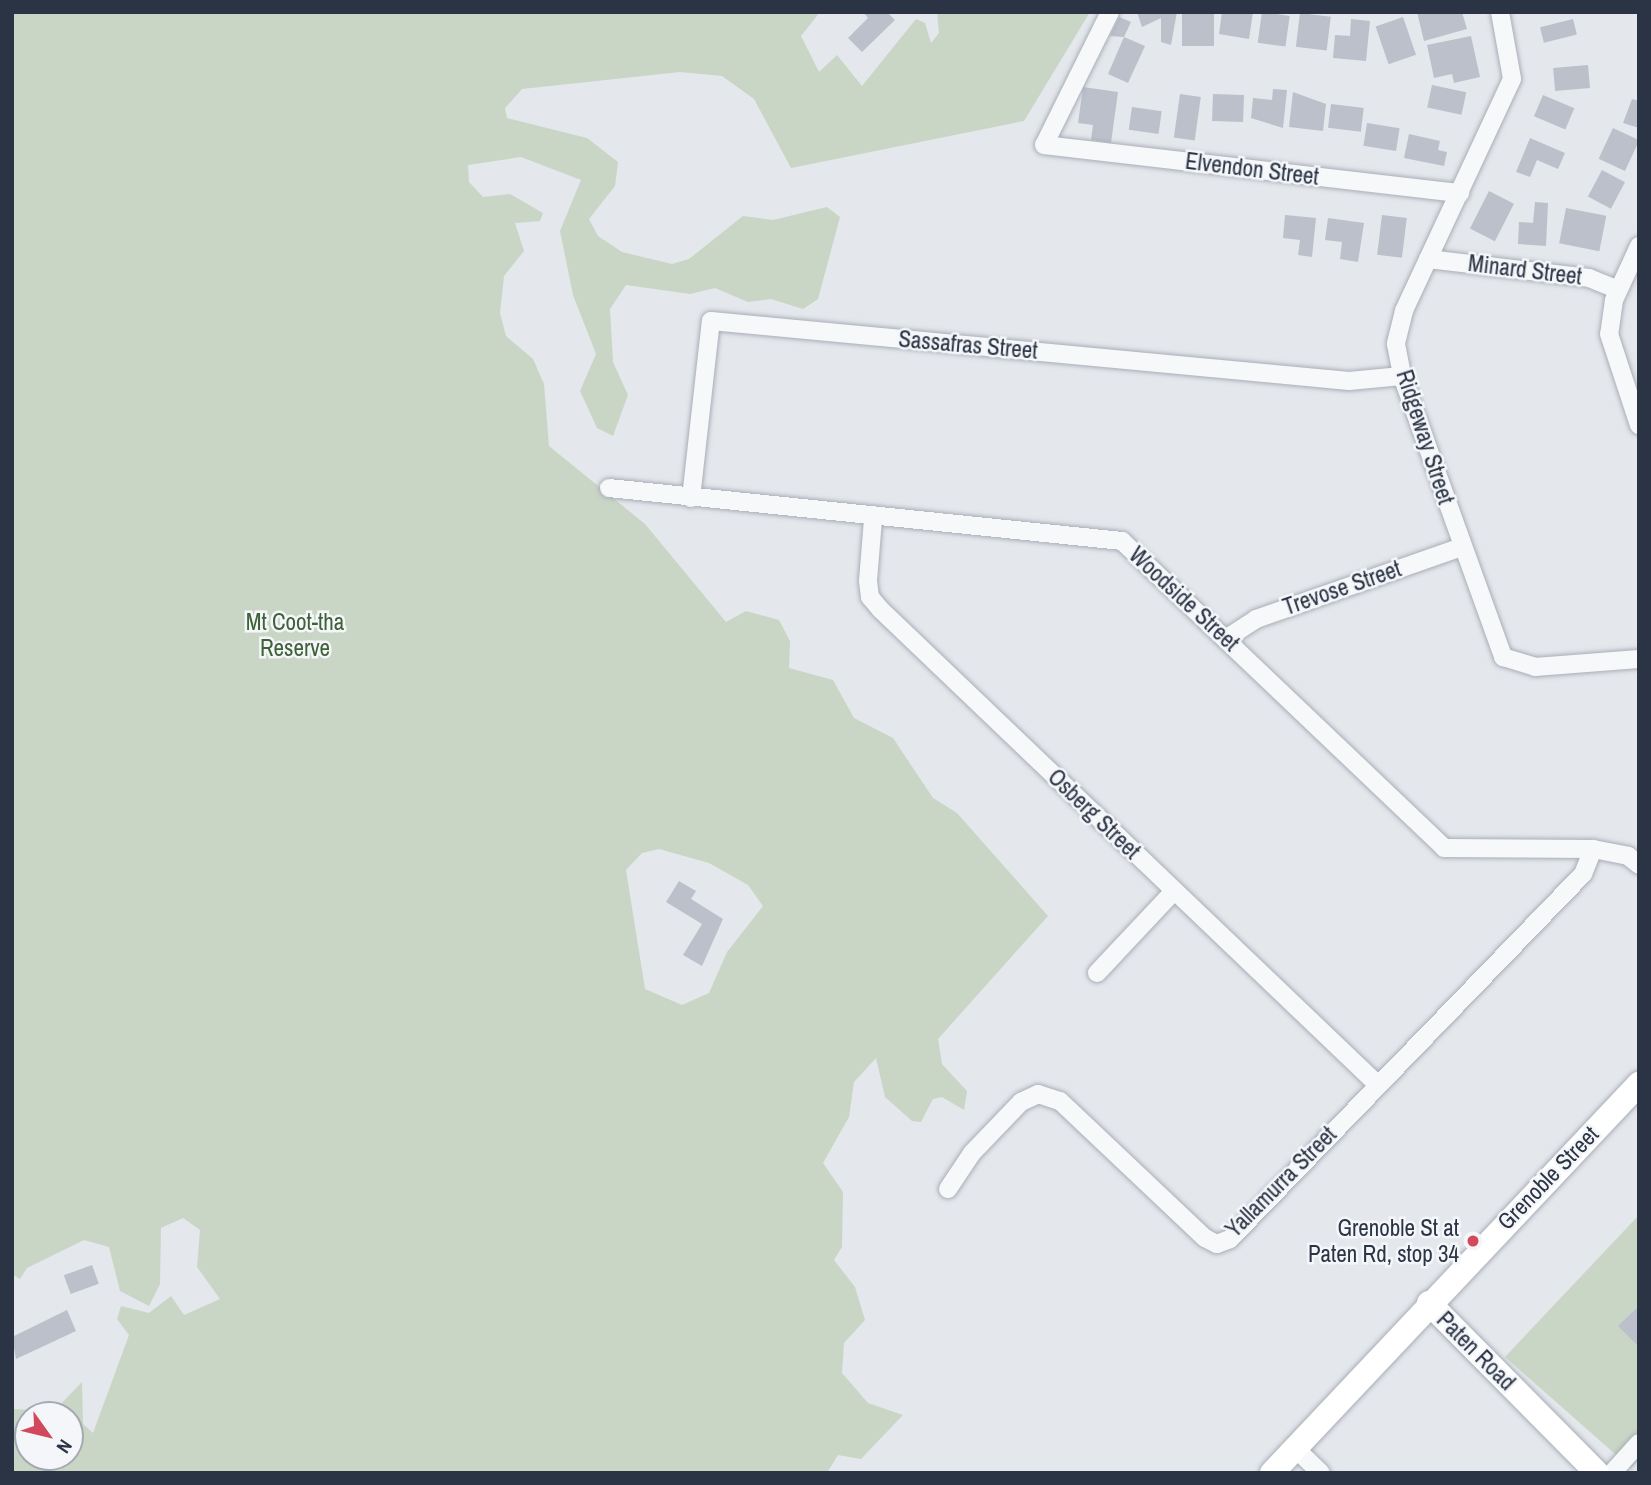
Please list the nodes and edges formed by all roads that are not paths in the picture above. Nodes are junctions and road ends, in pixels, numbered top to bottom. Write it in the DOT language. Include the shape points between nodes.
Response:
graph roads {
  1 [pos="1110,12"];
  2 [pos="1500,12"];
  3 [pos="1460,193"];
  4 [pos="1639,246"];
  5 [pos="1429,259"];
  6 [pos="1618,290"];
  7 [pos="1402,376"];
  8 [pos="1639,425"];
  9 [pos="609,488"];
  10 [pos="691,498"];
  11 [pos="873,519"];
  12 [pos="1462,547"];
  13 [pos="1227,638"];
  14 [pos="1639,659"];
  15 [pos="1593,849"];
  16 [pos="1639,865"];
  17 [pos="1174,891"];
  18 [pos="1097,973"];
  19 [pos="1377,1084"];
  20 [pos="1639,1084"];
  21 [pos="948,1189"];
  22 [pos="1429,1303"];
  23 [pos="1639,1443"];
  24 [pos="1295,1448"];
  25 [pos="1272,1473"];
  26 [pos="1321,1473"];
  27 [pos="1597,1473"];
  28 [pos="1612,1473"];
  1 -- 3 [label="street, Elvendon Street" via="1044,145"];
  2 -- 3 [label="street, Ridgeway Street" via="1512,79"];
  3 -- 5 [label="street, Ridgeway Street"];
  4 -- 6 [label="street"];
  5 -- 6 [label="street, Minard Street" via="1589,278"];
  5 -- 7 [label="street, Ridgeway Street" via="1396,344"];
  6 -- 8 [label="street" via="1609,334"];
  7 -- 10 [label="street, Sassafras Street" via="1349,382 711,321"];
  7 -- 12 [label="street, Ridgeway Street"];
  9 -- 10 [label="street, Woodside Street"];
  10 -- 11 [label="street, Woodside Street"];
  11 -- 13 [label="street, Woodside Street" via="1122,541"];
  11 -- 17 [label="street, Osberg Street" via="870,597"];
  12 -- 13 [label="street, Trevose Street" via="1256,619"];
  12 -- 14 [label="street, Ridgeway Street" via="1503,657 1535,667"];
  13 -- 15 [label="street, Woodside Street" via="1444,848"];
  15 -- 16 [label="street, Woodside Street" via="1628,856"];
  15 -- 19 [label="street, Yallamurra Street" via="1583,874"];
  17 -- 18 [label="street"];
  17 -- 19 [label="street, Osberg Street"];
  19 -- 21 [label="street, Yallamurra Street" via="1230,1239 1217,1244 1060,1101 1038,1094 1021,1102 972,1153"];
  20 -- 22 [label="street, Grenoble Street"];
  22 -- 24 [label="street, Paten Road"];
  22 -- 27 [label="street, Paten Road"];
  23 -- 28 [label="street"];
  24 -- 25 [label="street, Paten Road"];
  24 -- 26 [label="street"];
}
